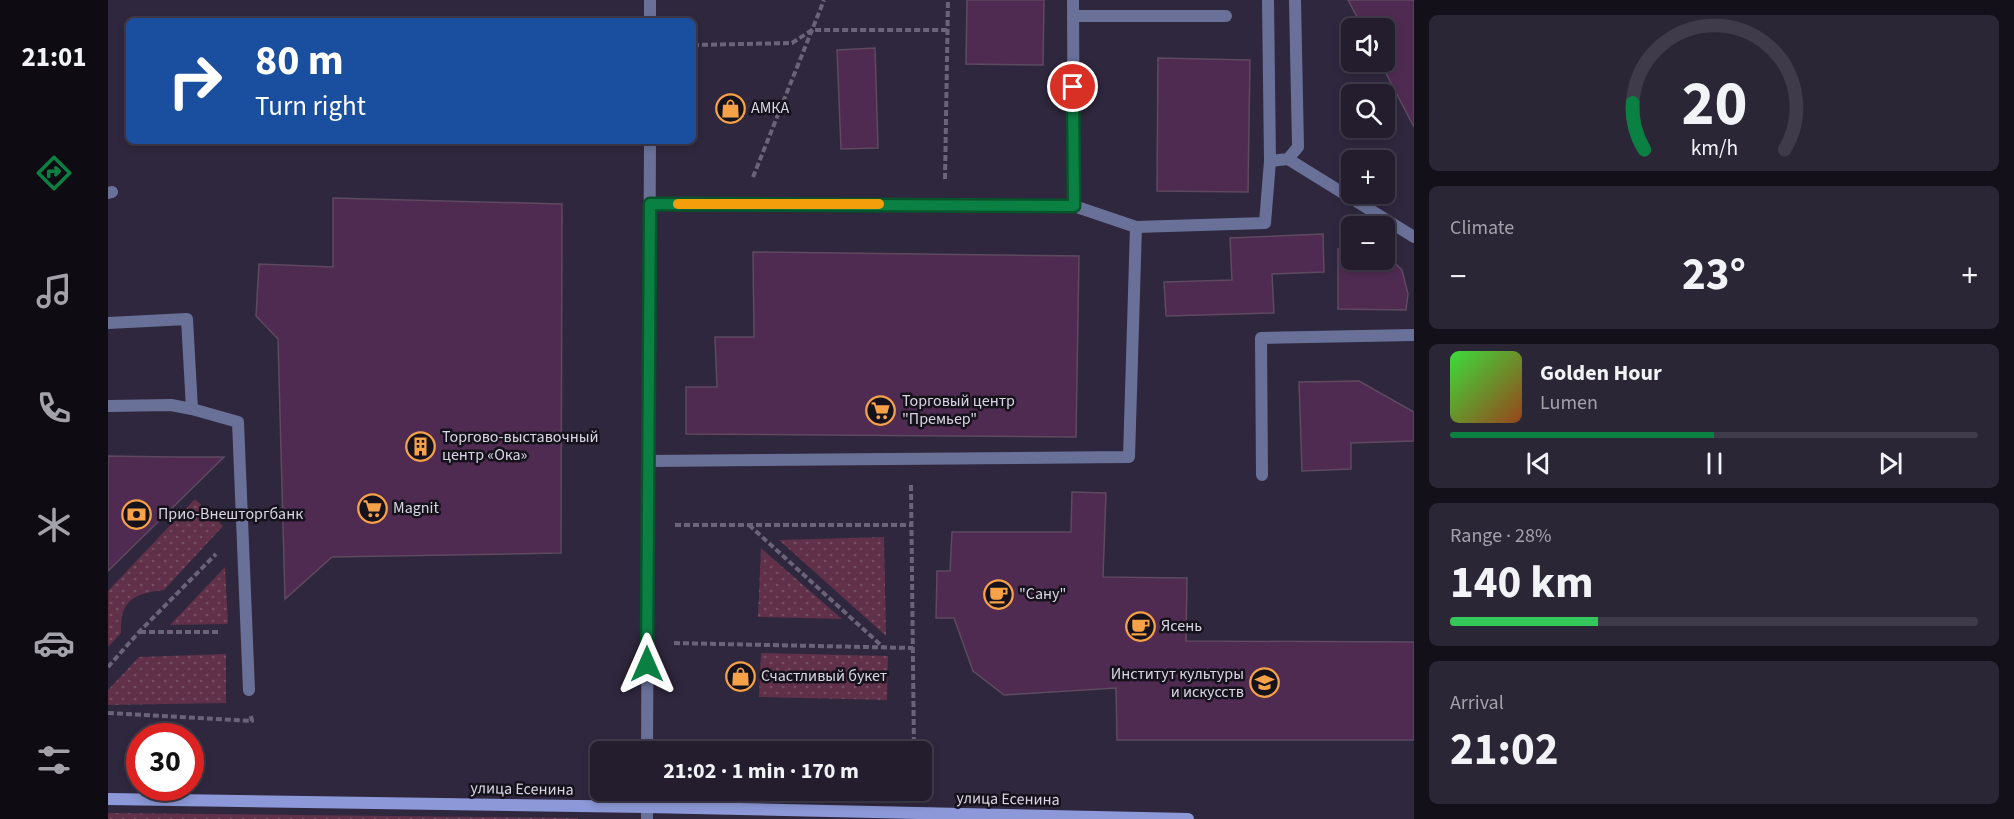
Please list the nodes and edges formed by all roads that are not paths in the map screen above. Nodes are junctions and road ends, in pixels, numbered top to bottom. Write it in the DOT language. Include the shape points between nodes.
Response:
graph roads {
  1 [pos="650,0"];
  2 [pos="1073,0"];
  3 [pos="1268,0"];
  4 [pos="1295,0"];
  5 [pos="1073,16"];
  6 [pos="1226,16"];
  7 [pos="650,18"];
  8 [pos="650,144"];
  9 [pos="1288,159"];
  10 [pos="1270,161"];
  11 [pos="650,204"];
  12 [pos="1074,206"];
  13 [pos="1136,227"];
  14 [pos="1414,237"];
  15 [pos="108,323"];
  16 [pos="1414,335"];
  17 [pos="108,406"];
  18 [pos="192,409"];
  19 [pos="647,460"];
  20 [pos="1262,476"];
  21 [pos="249,690"];
  22 [pos="647,741"];
  23 [pos="108,799"];
  24 [pos="647,813"];
  25 [pos="1188,819"];
  1 -- 7 [label="street"];
  2 -- 5 [label="street"];
  3 -- 10 [label="street"];
  4 -- 9 [label="street" via="1298,147"];
  5 -- 6 [label="street"];
  5 -- 12 [label="street"];
  8 -- 11 [label="street"];
  9 -- 10 [label="street"];
  9 -- 14 [label="street"];
  10 -- 13 [label="street" via="1265,223"];
  11 -- 12 [label="street"];
  11 -- 19 [label="street"];
  12 -- 13 [label="street"];
  13 -- 19 [label="street" via="1129,457"];
  15 -- 18 [label="street" via="187,319"];
  16 -- 20 [label="street" via="1261,338"];
  17 -- 18 [label="street" via="171,405"];
  18 -- 21 [label="street" via="237,422"];
  19 -- 22 [label="street"];
  23 -- 24 [label="main road, улица Есенина"];
  24 -- 25 [label="main road, улица Есенина"];
}
